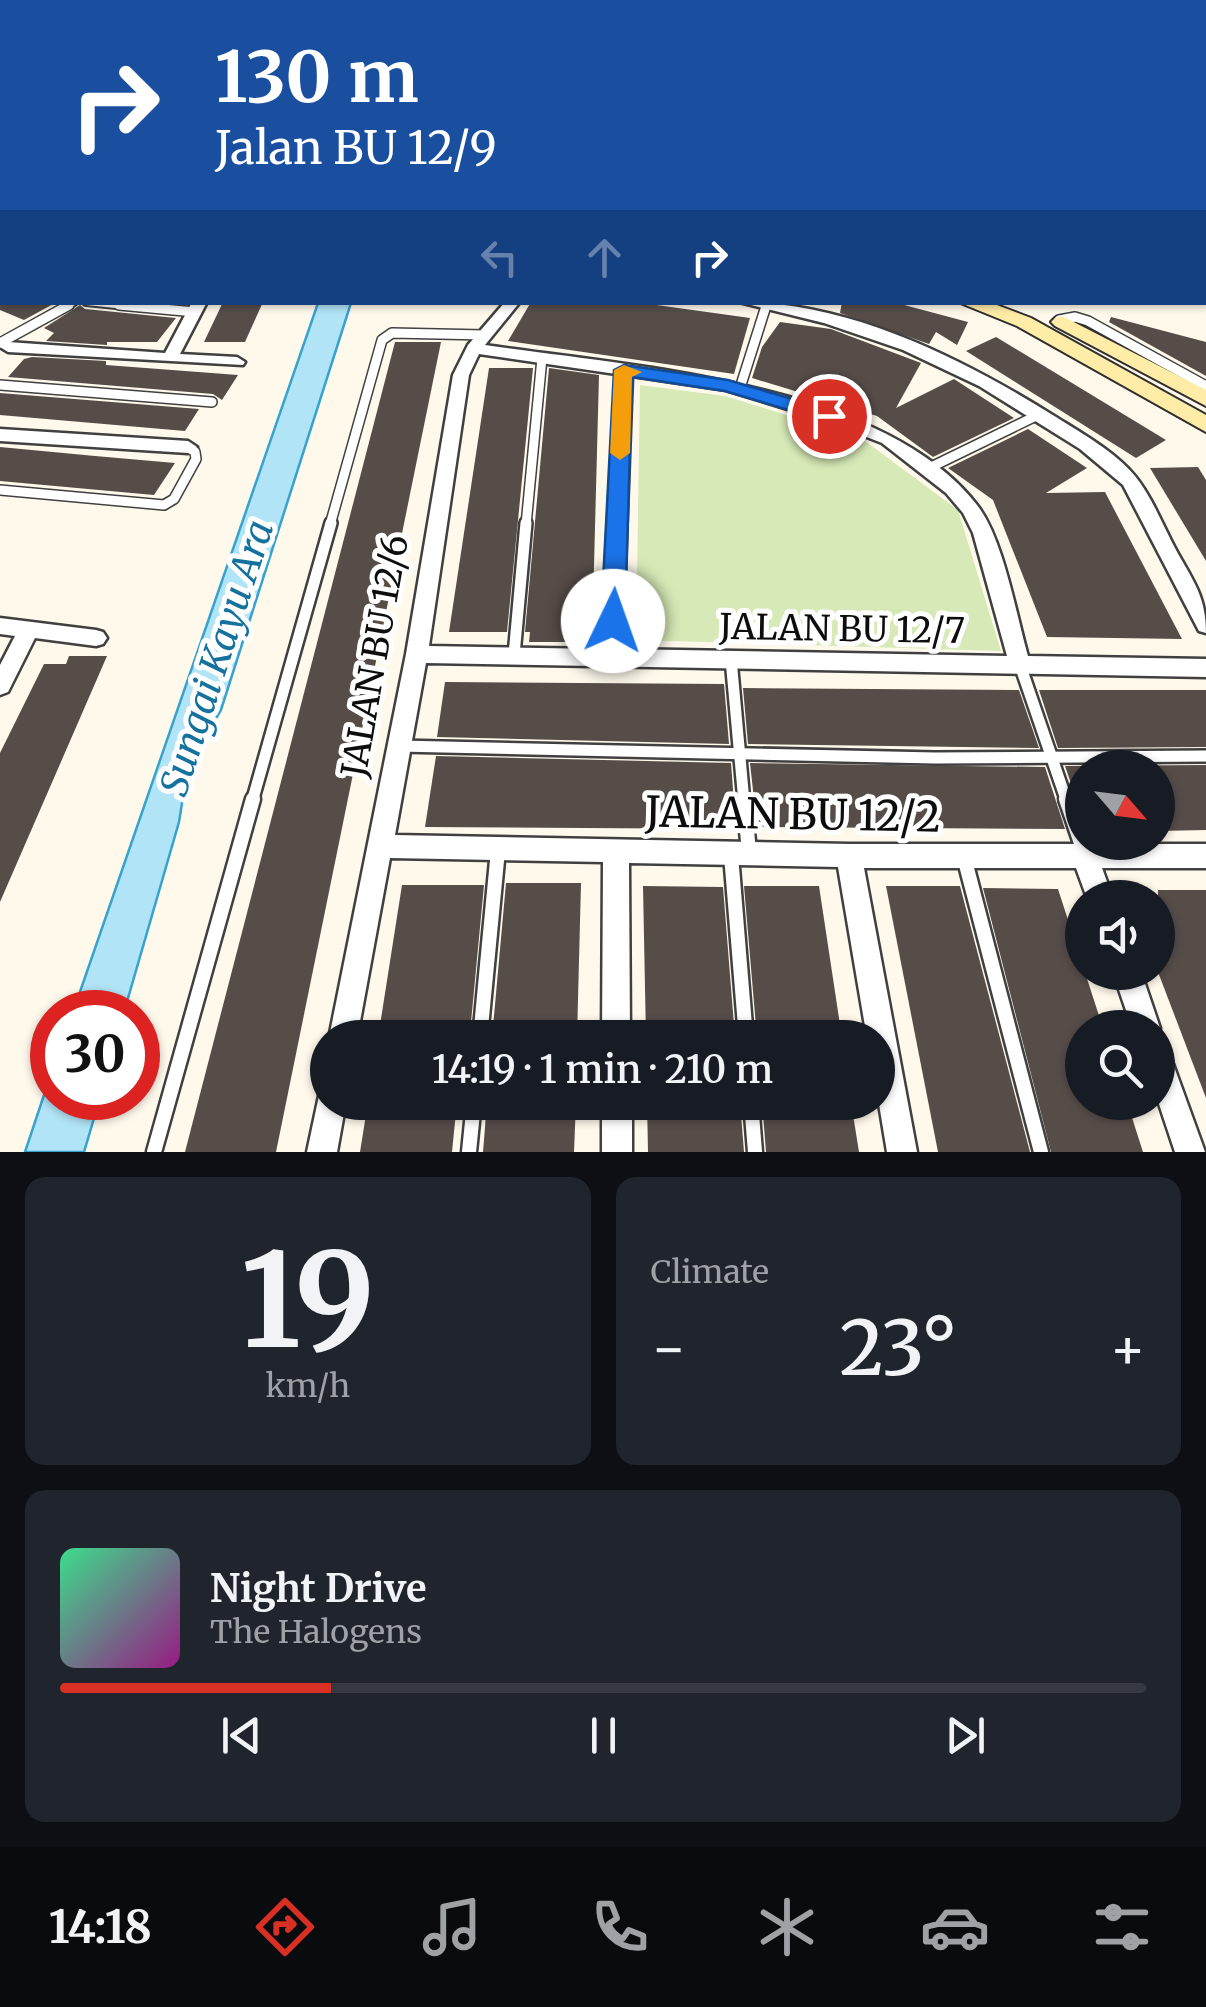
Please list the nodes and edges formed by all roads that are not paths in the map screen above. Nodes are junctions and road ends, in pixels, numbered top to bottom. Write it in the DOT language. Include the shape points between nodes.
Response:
graph roads {
  1 [pos="68,305"];
  2 [pos="153,305"];
  3 [pos="511,305"];
  4 [pos="761,305"];
  5 [pos="976,305"];
  6 [pos="1025,305"];
  7 [pos="766,306"];
  8 [pos="198,307"];
  9 [pos="1059,320"];
  10 [pos="480,342"];
  11 [pos="2,344"];
  12 [pos="170,358"];
  13 [pos="542,358"];
  14 [pos="236,362"];
  15 [pos="624,370"];
  16 [pos="0,384"];
  17 [pos="1206,386"];
  18 [pos="740,388"];
  19 [pos="1206,399"];
  20 [pos="212,402"];
  21 [pos="1040,414"];
  22 [pos="1206,425"];
  23 [pos="0,435"];
  24 [pos="188,447"];
  25 [pos="926,470"];
  26 [pos="0,490"];
  27 [pos="1206,625"];
  28 [pos="0,626"];
  29 [pos="30,630"];
  30 [pos="96,638"];
  31 [pos="416,654"];
  32 [pos="514,655"];
  33 [pos="611,657"];
  34 [pos="731,659"];
  35 [pos="1020,664"];
  36 [pos="1206,668"];
  37 [pos="0,686"];
  38 [pos="399,746"];
  39 [pos="740,752"];
  40 [pos="1206,756"];
  41 [pos="1053,757"];
  42 [pos="1065,794"];
  43 [pos="379,846"];
  44 [pos="498,849"];
  45 [pos="616,851"];
  46 [pos="740,854"];
  47 [pos="849,856"];
  48 [pos="964,856"];
  49 [pos="1065,856"];
  50 [pos="1175,859"];
  51 [pos="1204,860"];
  52 [pos="346,1020"];
  53 [pos="482,1020"];
  54 [pos="616,1020"];
  55 [pos="745,1020"];
  56 [pos="1175,1109"];
  57 [pos="328,1120"];
  58 [pos="472,1120"];
  59 [pos="616,1120"];
  60 [pos="753,1120"];
  61 [pos="154,1152"];
  62 [pos="322,1152"];
  63 [pos="469,1152"];
  64 [pos="617,1152"];
  65 [pos="756,1152"];
  66 [pos="902,1152"];
  67 [pos="1041,1152"];
  68 [pos="1190,1152"];
  1 -- 11 [label="lane"];
  2 -- 8 [label="lane"];
  3 -- 10 [label="street, JALAN BU 12/6"];
  4 -- 7 [label="street"];
  5 -- 22 [label="main road" via="1024,322"];
  6 -- 9 [label="main road"];
  7 -- 18 [label="lane"];
  7 -- 21 [label="street" via="944,359"];
  8 -- 12 [label="street"];
  9 -- 17 [label="lane" via="1088,321"];
  9 -- 19 [label="main road"];
  10 -- 13 [label="street"];
  10 -- 31 [label="street, JALAN BU 12/6" via="458,392"];
  10 -- 61 [label="lane" via="392,334 382,340"];
  11 -- 12 [label="street"];
  12 -- 14 [label="street"];
  13 -- 15 [label="street"];
  13 -- 32 [label="lane"];
  15 -- 18 [label="street"];
  15 -- 33 [label="street"];
  16 -- 20 [label="lane"];
  18 -- 25 [label="street" via="868,429"];
  21 -- 25 [label="lane"];
  21 -- 27 [label="street" via="1130,482"];
  23 -- 24 [label="street"];
  24 -- 26 [label="lane" via="196,459 174,500 164,505"];
  25 -- 35 [label="street" via="972,510"];
  28 -- 29 [label="street"];
  29 -- 30 [label="street"];
  29 -- 37 [label="street"];
  31 -- 32 [label="street, JALAN BU 12/7"];
  31 -- 38 [label="street, JALAN BU 12/6"];
  32 -- 33 [label="street, JALAN BU 12/7"];
  33 -- 34 [label="street, JALAN BU 12/7"];
  34 -- 35 [label="street, JALAN BU 12/7"];
  34 -- 39 [label="lane"];
  35 -- 36 [label="street, JALAN BU 12/7"];
  35 -- 41 [label="lane"];
  38 -- 39 [label="lane"];
  38 -- 43 [label="street, JALAN BU 12/6"];
  39 -- 41 [label="lane"];
  39 -- 46 [label="lane"];
  40 -- 41 [label="lane"];
  41 -- 42 [label="lane"];
  43 -- 44 [label="street, JALAN BU 12/2"];
  43 -- 52 [label="street, JALAN BU 12/6"];
  44 -- 45 [label="street, JALAN BU 12/2"];
  44 -- 53 [label="lane"];
  45 -- 46 [label="street, JALAN BU 12/2"];
  45 -- 54 [label="street"];
  46 -- 47 [label="street, JALAN BU 12/2"];
  46 -- 55 [label="lane"];
  47 -- 48 [label="street, JALAN BU 12/2"];
  47 -- 66 [label="street"];
  48 -- 49 [label="street, JALAN BU 12/2"];
  48 -- 67 [label="lane"];
  50 -- 51 [label="street, JALAN BU 12/2"];
  56 -- 68 [label="street"];
  57 -- 62 [label="street"];
  58 -- 63 [label="lane"];
  59 -- 64 [label="street"];
  60 -- 65 [label="lane"];
}
